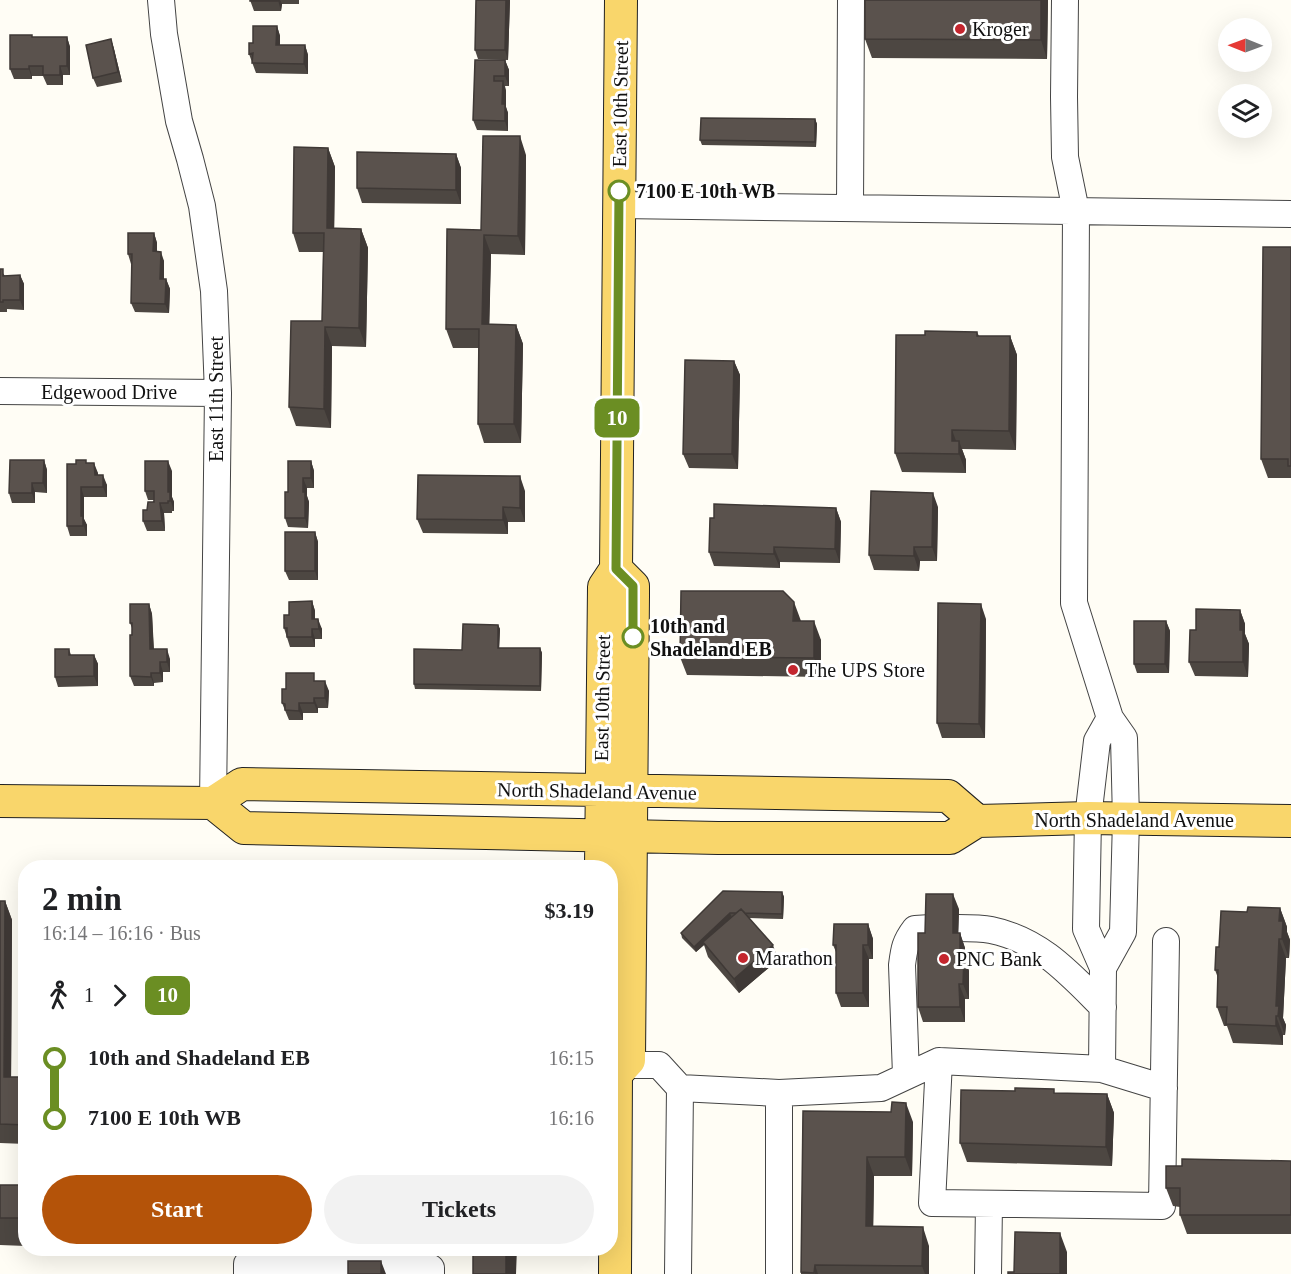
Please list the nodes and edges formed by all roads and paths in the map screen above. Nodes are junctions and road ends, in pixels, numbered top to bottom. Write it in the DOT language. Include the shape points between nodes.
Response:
graph roads {
  1 [pos="161,0"];
  2 [pos="621,0"];
  3 [pos="851,0"];
  4 [pos="1065,0"];
  5 [pos="619,205"];
  6 [pos="850,208"];
  7 [pos="1076,211"];
  8 [pos="1291,214"];
  9 [pos="0,391"];
  10 [pos="218,393"];
  11 [pos="1110,718"];
  12 [pos="617,791"];
  13 [pos="0,801"];
  14 [pos="213,803"];
  15 [pos="1088,818"];
  16 [pos="1126,819"];
  17 [pos="977,821"];
  18 [pos="1291,821"];
  19 [pos="617,836"];
  20 [pos="605,860"];
  21 [pos="931,928"];
  22 [pos="958,928"];
  23 [pos="1166,941"];
  24 [pos="1103,968"];
  25 [pos="1102,1007"];
  26 [pos="939,1061"];
  27 [pos="618,1068"];
  28 [pos="618,1069"];
  29 [pos="1102,1069"];
  30 [pos="906,1076"];
  31 [pos="680,1088"];
  32 [pos="1164,1088"];
  33 [pos="779,1093"];
  34 [pos="989,1203"];
  35 [pos="615,1256"];
  36 [pos="247,1274"];
  37 [pos="430,1274"];
  38 [pos="615,1274"];
  39 [pos="678,1274"];
  40 [pos="779,1274"];
  41 [pos="988,1274"];
  1 -- 10 [label="street, East 11th Street" via="179,121 202,206 214,291"];
  2 -- 5 [label="main road, East 10th Street"];
  3 -- 6 [label="street"];
  4 -- 7 [label="street" via="1065,157"];
  5 -- 6 [label="street"];
  5 -- 12 [label="main road, East 10th Street" via="616,569 633,586"];
  6 -- 7 [label="street"];
  7 -- 8 [label="street"];
  7 -- 11 [label="street" via="1074,603"];
  9 -- 10 [label="street, Edgewood Drive"];
  10 -- 14 [label="street, East 11th Street"];
  11 -- 15 [label="street" via="1097,741"];
  11 -- 16 [label="street" via="1124,738"];
  12 -- 14 [label="main road, North Shadeland Avenue" via="242,784"];
  12 -- 17 [label="main road, North Shadeland Avenue" via="948,796"];
  12 -- 19 [label="main road, East 10th Street"];
  13 -- 14 [label="main road"];
  14 -- 19 [label="main road" via="244,828"];
  15 -- 16 [label="main road, North Shadeland Avenue"];
  15 -- 17 [label="main road, North Shadeland Avenue"];
  15 -- 24 [label="street" via="1086,929"];
  16 -- 18 [label="main road, North Shadeland Avenue"];
  16 -- 24 [label="street" via="1123,932"];
  17 -- 19 [label="main road" via="950,838"];
  19 -- 20 [label="main road, East 10th Street"];
  19 -- 27 [label="main road, East 10th Street" via="629,1060"];
  21 -- 30 [label="street" via="915,929 904,948"];
  22 -- 25 [label="street" via="990,929 1032,944 1066,970"];
  23 -- 32 [label="street"];
  24 -- 25 [label="street"];
  25 -- 29 [label="street"];
  26 -- 29 [label="street"];
  26 -- 30 [label="street"];
  26 -- 34 [label="street" via="932,1203"];
  28 -- 31 [label="street" via="659,1065"];
  29 -- 32 [label="street"];
  30 -- 33 [label="street" via="880,1088"];
  31 -- 33 [label="street"];
  31 -- 39 [label="street"];
  32 -- 34 [label="street" via="1162,1206"];
  33 -- 40 [label="street"];
  34 -- 41 [label="street"];
  35 -- 38 [label="main road, East 10th Street"];
  36 -- 37 [label="street" via="247,1264 431,1268"];
}
